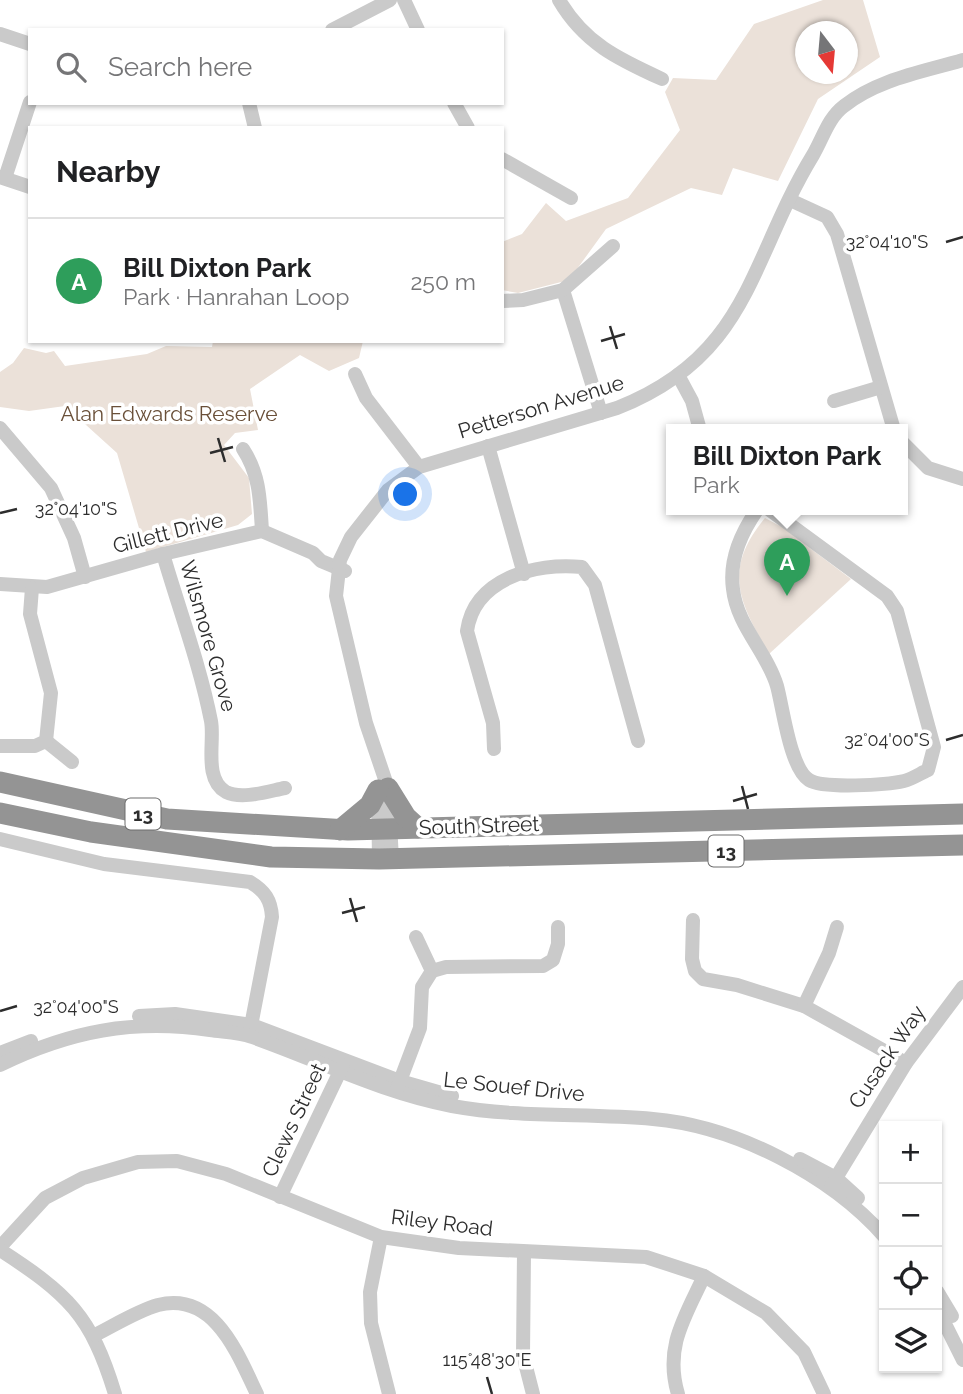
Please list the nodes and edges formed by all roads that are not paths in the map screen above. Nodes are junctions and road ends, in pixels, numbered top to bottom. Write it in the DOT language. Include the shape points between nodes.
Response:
graph roads {
  1 [pos="390,0"];
  2 [pos="404,0"];
  3 [pos="559,0"];
  4 [pos="336,28"];
  5 [pos="417,28"];
  6 [pos="0,34"];
  7 [pos="28,43"];
  8 [pos="963,52"];
  9 [pos="963,60"];
  10 [pos="662,79"];
  11 [pos="29,105"];
  12 [pos="249,105"];
  13 [pos="455,105"];
  14 [pos="255,126"];
  15 [pos="467,126"];
  16 [pos="504,160"];
  17 [pos="806,164"];
  18 [pos="3,177"];
  19 [pos="28,186"];
  20 [pos="571,198"];
  21 [pos="790,200"];
  22 [pos="614,246"];
  23 [pos="563,290"];
  24 [pos="504,301"];
  25 [pos="355,374"];
  26 [pos="678,375"];
  27 [pos="881,387"];
  28 [pos="834,401"];
  29 [pos="601,413"];
  30 [pos="698,424"];
  31 [pos="892,424"];
  32 [pos="0,428"];
  33 [pos="488,446"];
  34 [pos="243,449"];
  35 [pos="908,449"];
  36 [pos="419,467"];
  37 [pos="963,479"];
  38 [pos="754,515"];
  39 [pos="777,515"];
  40 [pos="261,531"];
  41 [pos="163,554"];
  42 [pos="343,566"];
  43 [pos="524,574"];
  44 [pos="85,577"];
  45 [pos="0,584"];
  46 [pos="32,588"];
  47 [pos="46,741"];
  48 [pos="638,741"];
  49 [pos="0,746"];
  50 [pos="494,749"];
  51 [pos="72,762"];
  52 [pos="0,782"];
  53 [pos="382,783"];
  54 [pos="285,788"];
  55 [pos="0,813"];
  56 [pos="963,814"];
  57 [pos="418,828"];
  58 [pos="385,829"];
  59 [pos="340,830"];
  60 [pos="0,839"];
  61 [pos="963,845"];
  62 [pos="386,859"];
  63 [pos="693,920"];
  64 [pos="558,927"];
  65 [pos="836,927"];
  66 [pos="416,937"];
  67 [pos="432,971"];
  68 [pos="963,987"];
  69 [pos="804,1006"];
  70 [pos="251,1030"];
  71 [pos="0,1053"];
  72 [pos="906,1063"];
  73 [pos="0,1065"];
  74 [pos="343,1066"];
  75 [pos="398,1086"];
  76 [pos="830,1181"];
  77 [pos="280,1197"];
  78 [pos="879,1219"];
  79 [pos="879,1231"];
  80 [pos="381,1237"];
  81 [pos="0,1248"];
  82 [pos="524,1252"];
  83 [pos="704,1276"];
  84 [pos="942,1300"];
  85 [pos="939,1310"];
  86 [pos="959,1332"];
  87 [pos="95,1335"];
  88 [pos="963,1360"];
  89 [pos="115,1394"];
  90 [pos="257,1394"];
  91 [pos="389,1394"];
  92 [pos="533,1394"];
  93 [pos="678,1394"];
  94 [pos="824,1394"];
  1 -- 4 [label="street"];
  2 -- 5 [label="street"];
  3 -- 10 [label="street" via="573,23 618,60"];
  6 -- 7 [label="street"];
  8 -- 17 [label="street, Petterson Avenue" via="865,80 835,102 818,123 804,155"];
  9 -- 17 [label="street, Petterson Avenue" via="868,89 841,108"];
  11 -- 18 [label="street"];
  12 -- 14 [label="street"];
  13 -- 15 [label="street"];
  16 -- 20 [label="street"];
  17 -- 21 [label="street, Petterson Avenue"];
  18 -- 19 [label="street"];
  21 -- 26 [label="street, Petterson Avenue" via="738,309 705,351"];
  21 -- 27 [label="street" via="827,217 837,234"];
  22 -- 23 [label="street"];
  23 -- 24 [label="street"];
  23 -- 29 [label="street"];
  25 -- 36 [label="street" via="366,398"];
  26 -- 29 [label="street, Petterson Avenue" via="632,402"];
  26 -- 30 [label="street"];
  27 -- 28 [label="street"];
  27 -- 31 [label="street"];
  29 -- 33 [label="street, Petterson Avenue"];
  32 -- 44 [label="street" via="51,488 74,538"];
  33 -- 36 [label="street, Petterson Avenue"];
  33 -- 43 [label="street"];
  34 -- 40 [label="street" via="254,466 260,491"];
  35 -- 37 [label="street" via="928,468"];
  36 -- 42 [label="street, Petterson Avenue" via="388,490 359,530 358,542"];
  38 -- 39 [label="street" via="732,563 733,591 741,620 776,682 796,762 808,780 826,785 904,780 928,770 934,747 897,611 887,596"];
  40 -- 41 [label="street, Gillett Drive"];
  40 -- 42 [label="street" via="313,553 321,561"];
  41 -- 44 [label="street, Gillett Drive"];
  41 -- 54 [label="street, Wilsmore Grove" via="211,720 218,784 237,794"];
  42 -- 53 [label="street, Petterson Avenue" via="344,595 339,606"];
  43 -- 48 [label="street" via="559,565 582,568 595,585"];
  43 -- 50 [label="street" via="491,586 469,616 467,631 493,723"];
  44 -- 46 [label="street, Gillett Drive"];
  45 -- 46 [label="street, Gillett Drive"];
  46 -- 47 [label="street" via="30,614 51,693"];
  47 -- 49 [label="street" via="35,746"];
  47 -- 51 [label="street"];
  52 -- 59 [label="highway, South Street / 13" via="167,819"];
  53 -- 57 [label="highway"];
  53 -- 58 [label="street, Petterson Avenue"];
  53 -- 59 [label="highway" via="370,805"];
  55 -- 62 [label="highway, South Street / 13" via="91,832 271,857"];
  56 -- 57 [label="highway, South Street / 13"];
  57 -- 58 [label="highway, South Street / 13"];
  58 -- 59 [label="highway, South Street / 13"];
  58 -- 62 [label="street, Petterson Avenue"];
  60 -- 70 [label="street" via="104,864 250,882 260,888 271,902 272,917"];
  61 -- 62 [label="highway, South Street / 13"];
  63 -- 69 [label="street" via="692,959 703,979"];
  64 -- 67 [label="street" via="553,960 543,966"];
  65 -- 69 [label="street"];
  66 -- 67 [label="street"];
  67 -- 75 [label="street" via="422,987 420,1028"];
  68 -- 72 [label="street, Cusack Way"];
  69 -- 72 [label="street"];
  70 -- 71 [label="street, Le Souef Drive" via="176,1014 113,1018"];
  70 -- 73 [label="street, Le Souef Drive" via="112,1026 36,1047"];
  70 -- 74 [label="street, Le Souef Drive"];
  72 -- 76 [label="street, Cusack Way" via="849,1153 840,1158"];
  74 -- 75 [label="street, Le Souef Drive"];
  74 -- 77 [label="street, Clews Street"];
  75 -- 76 [label="street, Le Souef Drive" via="535,1106 657,1112 727,1129 789,1153"];
  76 -- 78 [label="street, Le Souef Drive"];
  76 -- 79 [label="street, Le Souef Drive"];
  77 -- 80 [label="street, Riley Road"];
  77 -- 81 [label="street, Riley Road" via="226,1174 177,1161 138,1162 83,1178 45,1198"];
  80 -- 82 [label="street, Riley Road"];
  80 -- 91 [label="street" via="370,1292 370,1323"];
  81 -- 87 [label="street" via="63,1295"];
  82 -- 83 [label="street, Riley Road" via="646,1257"];
  82 -- 92 [label="street" via="523,1355"];
  83 -- 93 [label="street" via="676,1338 672,1357"];
  83 -- 94 [label="street, Riley Road" via="766,1313 804,1352"];
  84 -- 86 [label="street"];
  85 -- 86 [label="street"];
  86 -- 88 [label="street"];
  87 -- 89 [label="street"];
  87 -- 90 [label="street" via="160,1305 187,1306 214,1318 231,1340"];
}
